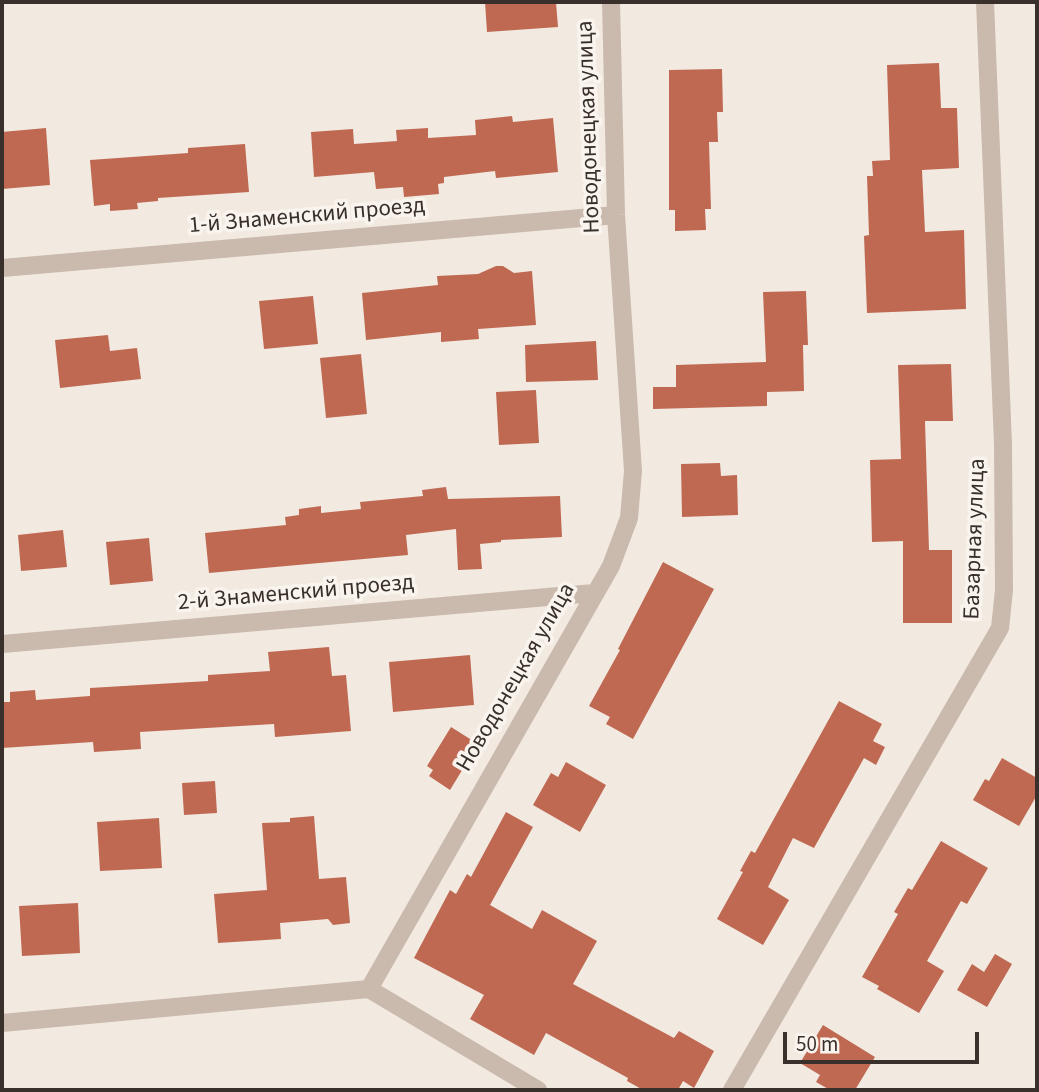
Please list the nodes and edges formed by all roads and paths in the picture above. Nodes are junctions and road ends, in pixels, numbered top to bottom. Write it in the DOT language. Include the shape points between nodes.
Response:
graph roads {
  1 [pos="611,2"];
  2 [pos="985,2"];
  3 [pos="616,215"];
  4 [pos="2,268"];
  5 [pos="594,593"];
  6 [pos="2,644"];
  7 [pos="369,989"];
  8 [pos="2,1023"];
  9 [pos="538,1090"];
  10 [pos="732,1090"];
  1 -- 3 [label="street, Новодонецкая улица"];
  2 -- 10 [label="street, Базарная улица" via="1003,443 1000,628"];
  3 -- 4 [label="street, 1-й Знаменский проезд"];
  3 -- 5 [label="street, Новодонецкая улица" via="633,471 629,518 611,566"];
  5 -- 6 [label="street, 2-й Знаменский проезд"];
  5 -- 7 [label="street, Новодонецкая улица"];
  7 -- 8 [label="street"];
  7 -- 9 [label="street"];
}
